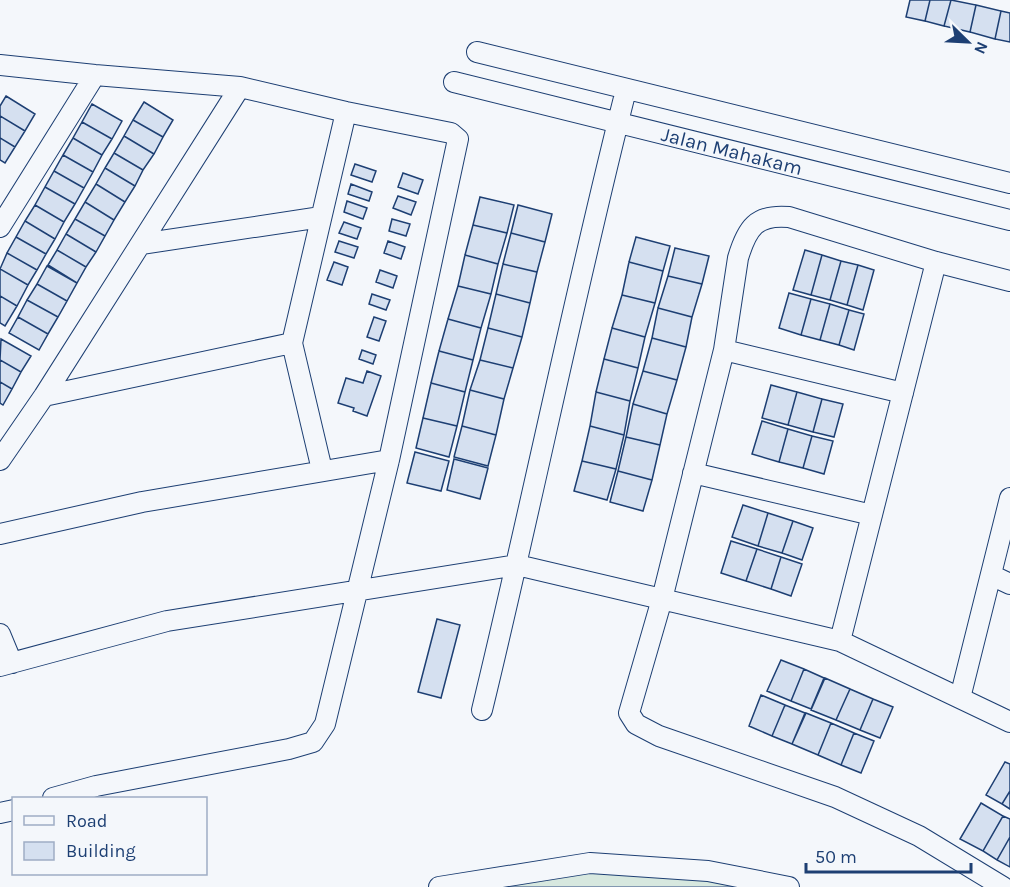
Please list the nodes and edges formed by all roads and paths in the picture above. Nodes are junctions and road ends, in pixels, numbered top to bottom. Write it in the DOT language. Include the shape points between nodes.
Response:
graph roads {
  1 [pos="477,52"];
  2 [pos="0,65"];
  3 [pos="95,75"];
  4 [pos="454,82"];
  5 [pos="240,87"];
  6 [pos="626,90"];
  7 [pos="346,112"];
  8 [pos="618,123"];
  9 [pos="1010,183"];
  10 [pos="321,217"];
  11 [pos="1010,220"];
  12 [pos="0,227"];
  13 [pos="141,244"];
  14 [pos="936,262"];
  15 [pos="1010,281"];
  16 [pos="292,343"];
  17 [pos="724,350"];
  18 [pos="903,393"];
  19 [pos="44,396"];
  20 [pos="0,460"];
  21 [pos="389,460"];
  22 [pos="322,470"];
  23 [pos="693,473"];
  24 [pos="1010,498"];
  25 [pos="872,515"];
  26 [pos="0,534"];
  27 [pos="517,565"];
  28 [pos="991,575"];
  29 [pos="1010,584"];
  30 [pos="357,591"];
  31 [pos="662,599"];
  32 [pos="0,634"];
  33 [pos="840,641"];
  34 [pos="6,665"];
  35 [pos="960,698"];
  36 [pos="482,710"];
  37 [pos="1010,722"];
  38 [pos="57,797"];
  39 [pos="439,887"];
  40 [pos="789,887"];
  41 [pos="1003,887"];
  1 -- 6 [label="street, Jalan Mahakam"];
  2 -- 3 [label="street"];
  3 -- 5 [label="street"];
  3 -- 12 [label="street"];
  4 -- 8 [label="street, Jalan Mahakam"];
  5 -- 7 [label="street"];
  5 -- 13 [label="street"];
  6 -- 8 [label="street"];
  6 -- 9 [label="street, Jalan Mahakam"];
  7 -- 10 [label="street"];
  7 -- 21 [label="street" via="451,133 458,140"];
  8 -- 11 [label="street, Jalan Mahakam"];
  8 -- 27 [label="street"];
  10 -- 13 [label="street"];
  10 -- 16 [label="street"];
  13 -- 19 [label="street"];
  14 -- 15 [label="street"];
  14 -- 17 [label="street" via="789,217 772,216 755,225 742,244"];
  14 -- 18 [label="street"];
  16 -- 19 [label="street"];
  16 -- 22 [label="street"];
  17 -- 18 [label="street"];
  17 -- 23 [label="street"];
  18 -- 25 [label="street"];
  19 -- 20 [label="street"];
  21 -- 22 [label="street"];
  21 -- 30 [label="street"];
  22 -- 26 [label="street" via="142,502"];
  23 -- 25 [label="street"];
  23 -- 31 [label="street"];
  24 -- 28 [label="street"];
  25 -- 33 [label="street"];
  27 -- 30 [label="street"];
  27 -- 31 [label="street"];
  27 -- 36 [label="street"];
  28 -- 29 [label="street"];
  28 -- 35 [label="street"];
  30 -- 34 [label="street" via="167,621"];
  30 -- 38 [label="street" via="325,724 313,742"];
  31 -- 33 [label="street"];
  31 -- 41 [label="street" via="629,712 636,723 659,736 835,797 919,836"];
  32 -- 34 [label="street"];
  33 -- 35 [label="street"];
  35 -- 37 [label="street"];
  39 -- 40 [label="street" via="590,863 708,871"];
}
